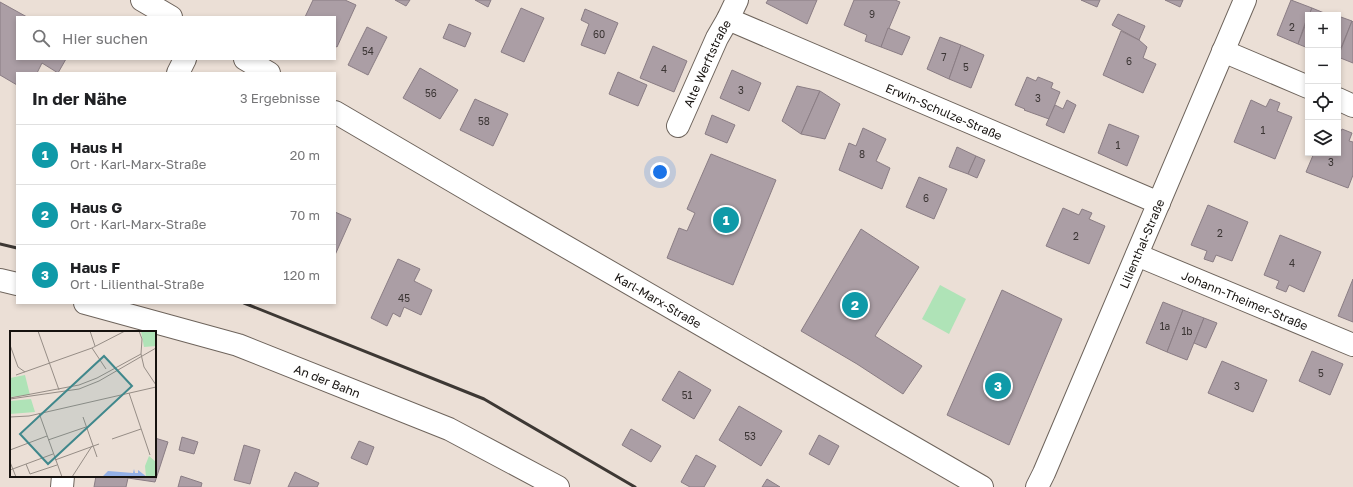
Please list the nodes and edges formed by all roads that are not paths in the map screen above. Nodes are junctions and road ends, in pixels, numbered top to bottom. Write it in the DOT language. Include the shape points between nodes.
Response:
graph roads {
  1 [pos="142,0"];
  2 [pos="1245,0"];
  3 [pos="733,9"];
  4 [pos="169,16"];
  5 [pos="1223,51"];
  6 [pos="184,60"];
  7 [pos="246,60"];
  8 [pos="178,72"];
  9 [pos="267,72"];
  10 [pos="1305,86"];
  11 [pos="1341,100"];
  12 [pos="1353,106"];
  13 [pos="336,113"];
  14 [pos="678,126"];
  15 [pos="1160,203"];
  16 [pos="1137,255"];
  17 [pos="0,280"];
  18 [pos="16,284"];
  19 [pos="89,304"];
  20 [pos="1353,345"];
  21 [pos="63,477"];
  22 [pos="62,487"];
  23 [pos="558,487"];
  24 [pos="982,487"];
  25 [pos="1037,487"];
  1 -- 4 [label="street"];
  2 -- 5 [label="street, Lilienthal-Straße"];
  3 -- 14 [label="street, Alte Werftstraße" via="717,38"];
  3 -- 15 [label="street, Erwin-Schulze-Straße"];
  5 -- 10 [label="street"];
  5 -- 15 [label="street, Lilienthal-Straße"];
  6 -- 8 [label="street"];
  7 -- 9 [label="street"];
  11 -- 12 [label="street"];
  13 -- 24 [label="street, Karl-Marx-Straße"];
  15 -- 16 [label="street, Lilienthal-Straße"];
  16 -- 20 [label="street, Johann-Theimer-Straße"];
  16 -- 25 [label="street, Lilienthal-Straße"];
  17 -- 18 [label="street"];
  19 -- 23 [label="street, An der Bahn" via="238,344 449,429"];
  21 -- 22 [label="street"];
}
